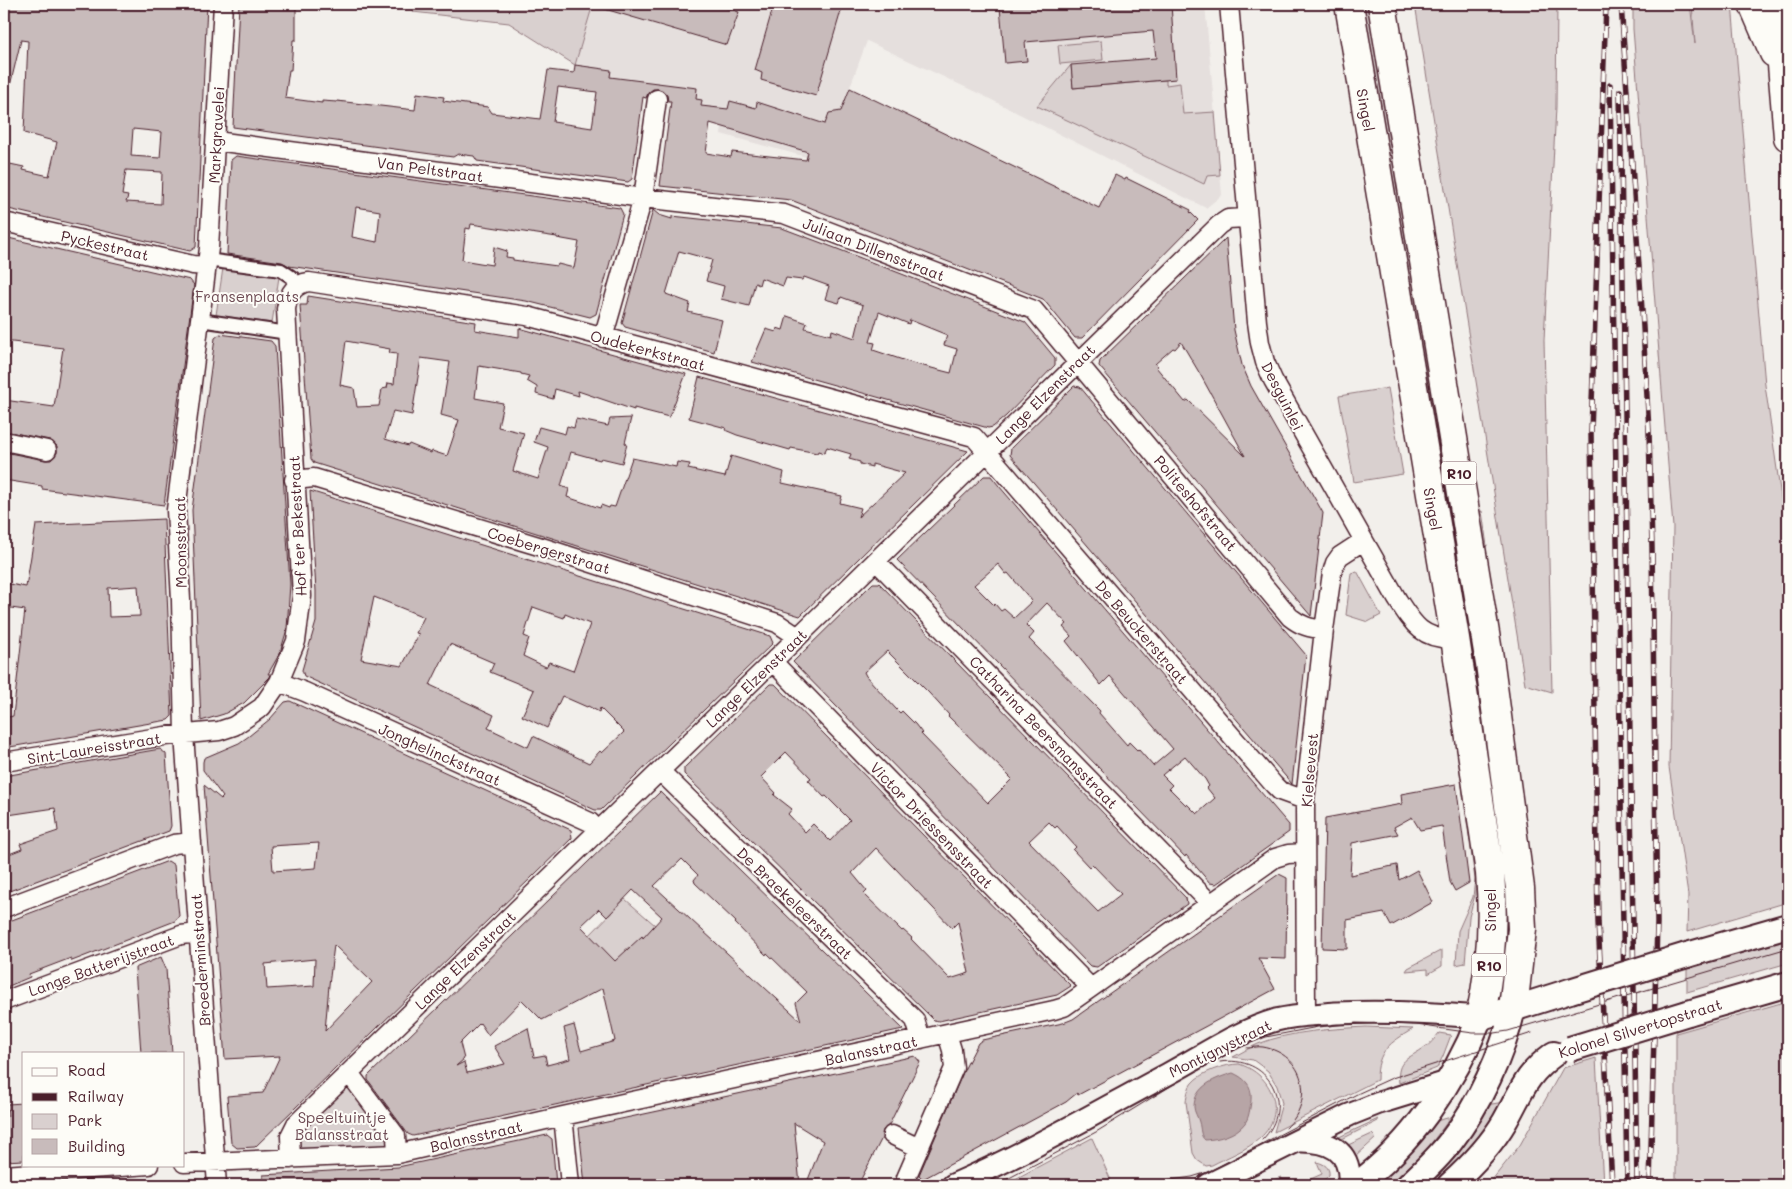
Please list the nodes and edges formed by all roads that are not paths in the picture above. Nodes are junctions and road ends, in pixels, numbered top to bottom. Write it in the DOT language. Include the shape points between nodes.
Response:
graph roads {
  1 [pos="223,4"];
  2 [pos="1229,4"];
  3 [pos="1349,4"];
  4 [pos="1382,4"];
  5 [pos="1753,4"];
  6 [pos="1777,4"];
  7 [pos="1782,72"];
  8 [pos="657,99"];
  9 [pos="1788,137"];
  10 [pos="216,141"];
  11 [pos="643,198"];
  12 [pos="1247,218"];
  13 [pos="4,222"];
  14 [pos="207,263"];
  15 [pos="298,286"];
  16 [pos="200,320"];
  17 [pos="288,333"];
  18 [pos="603,338"];
  19 [pos="1078,361"];
  20 [pos="4,442"];
  21 [pos="47,450"];
  22 [pos="988,452"];
  23 [pos="294,480"];
  24 [pos="1363,541"];
  25 [pos="876,561"];
  26 [pos="1324,630"];
  27 [pos="798,638"];
  28 [pos="1455,638"];
  29 [pos="773,662"];
  30 [pos="279,682"];
  31 [pos="184,735"];
  32 [pos="4,762"];
  33 [pos="660,771"];
  34 [pos="1305,800"];
  35 [pos="598,831"];
  36 [pos="192,842"];
  37 [pos="1305,853"];
  38 [pos="1211,904"];
  39 [pos="4,908"];
  40 [pos="1788,926"];
  41 [pos="198,932"];
  42 [pos="1788,984"];
  43 [pos="1092,988"];
  44 [pos="4,1001"];
  45 [pos="1513,1009"];
  46 [pos="1306,1015"];
  47 [pos="1480,1016"];
  48 [pos="947,1034"];
  49 [pos="921,1040"];
  50 [pos="1562,1051"];
  51 [pos="1492,1070"];
  52 [pos="348,1073"];
  53 [pos="1447,1082"];
  54 [pos="563,1116"];
  55 [pos="892,1134"];
  56 [pos="1298,1141"];
  57 [pos="919,1148"];
  58 [pos="397,1154"];
  59 [pos="291,1159"];
  60 [pos="215,1161"];
  61 [pos="185,1163"];
  62 [pos="134,1166"];
  63 [pos="4,1175"];
  64 [pos="906,1178"];
  65 [pos="216,1185"];
  66 [pos="570,1185"];
  67 [pos="953,1185"];
  68 [pos="1208,1185"];
  69 [pos="1348,1185"];
  70 [pos="1356,1185"];
  71 [pos="1409,1185"];
  72 [pos="1450,1185"];
  1 -- 10 [label="street, Markgravelei"];
  2 -- 12 [label="street, Desguinlei"];
  3 -- 28 [label="main road, Singel / R10"];
  4 -- 45 [label="main road, Singel / R10" via="1487,644 1520,888 1522,929"];
  5 -- 7 [label="main road"];
  6 -- 7 [label="main road"];
  7 -- 9 [label="main road"];
  8 -- 11 [label="street"];
  10 -- 11 [label="street, Van Peltstraat"];
  10 -- 14 [label="street, Markgravelei"];
  11 -- 18 [label="street"];
  11 -- 19 [label="street, Juliaan Dillensstraat" via="784,214 1034,310"];
  12 -- 19 [label="street, Lange Elzenstraat" via="1228,219 1218,224"];
  12 -- 24 [label="street, Desguinlei" via="1257,322 1265,362 1281,398"];
  13 -- 14 [label="street, Pyckestraat" via="193,265"];
  14 -- 15 [label="street" via="281,270"];
  14 -- 16 [label="street"];
  15 -- 17 [label="street, Hof ter Bekestraat" via="287,304"];
  15 -- 18 [label="street, Oudekerkstraat" via="314,283 526,316"];
  16 -- 17 [label="street"];
  16 -- 31 [label="street, Moonsstraat" via="176,510"];
  17 -- 23 [label="street, Hof ter Bekestraat"];
  18 -- 22 [label="street, Oudekerkstraat" via="974,437"];
  19 -- 22 [label="street, Lange Elzenstraat"];
  19 -- 26 [label="street, Politeshofstraat" via="1290,617 1308,628"];
  20 -- 21 [label="street"];
  22 -- 25 [label="street, Lange Elzenstraat"];
  22 -- 34 [label="street, De Beuckerstraat" via="1274,785 1280,791"];
  23 -- 27 [label="street, Coebergerstraat" via="314,478 545,548 777,623"];
  23 -- 30 [label="street, Hof ter Bekestraat" via="302,596 296,641"];
  24 -- 26 [label="street, Kielsevest" via="1335,563"];
  24 -- 28 [label="street, Desguinlei" via="1410,619 1437,638"];
  25 -- 27 [label="street, Lange Elzenstraat"];
  25 -- 38 [label="street, Catharina Beersmansstraat"];
  26 -- 34 [label="street, Kielsevest"];
  27 -- 29 [label="street, Lange Elzenstraat"];
  28 -- 47 [label="main road, Singel / R10" via="1492,899 1489,963"];
  29 -- 33 [label="street, Lange Elzenstraat"];
  29 -- 43 [label="street, Victor Driessensstraat"];
  30 -- 31 [label="street, Hof ter Bekestraat" via="262,707 234,726"];
  30 -- 35 [label="street, Jonghelinckstraat" via="590,822"];
  31 -- 32 [label="street, Sint-Laureisstraat"];
  31 -- 36 [label="street, Broederminstraat"];
  33 -- 35 [label="street, Lange Elzenstraat"];
  33 -- 49 [label="street, De Braekeleerstraat" via="915,1020"];
  34 -- 37 [label="street, Kielsevest"];
  35 -- 52 [label="street, Lange Elzenstraat"];
  36 -- 39 [label="street" via="174,844"];
  36 -- 41 [label="street, Broederminstraat"];
  37 -- 38 [label="street, Balansstraat" via="1276,858"];
  37 -- 46 [label="street, Kielsevest"];
  38 -- 43 [label="street, Balansstraat"];
  40 -- 45 [label="main road, bridge"];
  41 -- 44 [label="street, Lange Batterijstraat" via="181,935"];
  41 -- 60 [label="street, Broederminstraat"];
  42 -- 50 [label="main road, Kolonel Silvertopstraat, bridge"];
  43 -- 48 [label="street, Balansstraat" via="1064,1007"];
  45 -- 47 [label="main road, Montignystraat"];
  45 -- 51 [label="main road, R10"];
  46 -- 47 [label="street, Montignystraat" via="1404,1012"];
  46 -- 67 [label="street, Montignystraat" via="1277,1020 1240,1035 1084,1120"];
  47 -- 53 [label="main road, R10"];
  48 -- 49 [label="street, Balansstraat"];
  48 -- 57 [label="street" via="954,1068"];
  49 -- 54 [label="street, Balansstraat"];
  50 -- 51 [label="main road, Kolonel Silvertopstraat"];
  50 -- 72 [label="main road" via="1540,1064 1531,1074 1489,1144"];
  51 -- 53 [label="main road, Kolonel Silvertopstraat"];
  51 -- 71 [label="main road, R10" via="1451,1141"];
  52 -- 58 [label="street" via="396,1136"];
  52 -- 59 [label="street, Lange Elzenstraat" via="296,1124 290,1136"];
  53 -- 56 [label="street" via="1379,1103"];
  53 -- 70 [label="main road, R10" via="1408,1138"];
  54 -- 58 [label="street, Balansstraat"];
  54 -- 66 [label="street"];
  55 -- 57 [label="street"];
  56 -- 68 [label="street"];
  56 -- 69 [label="street" via="1314,1141 1336,1149 1347,1163"];
  57 -- 64 [label="street"];
  58 -- 59 [label="street, Balansstraat"];
  59 -- 60 [label="street, Balansstraat"];
  60 -- 61 [label="street, Balansstraat"];
  60 -- 65 [label="street, Broederminstraat"];
  62 -- 63 [label="street"];
}
